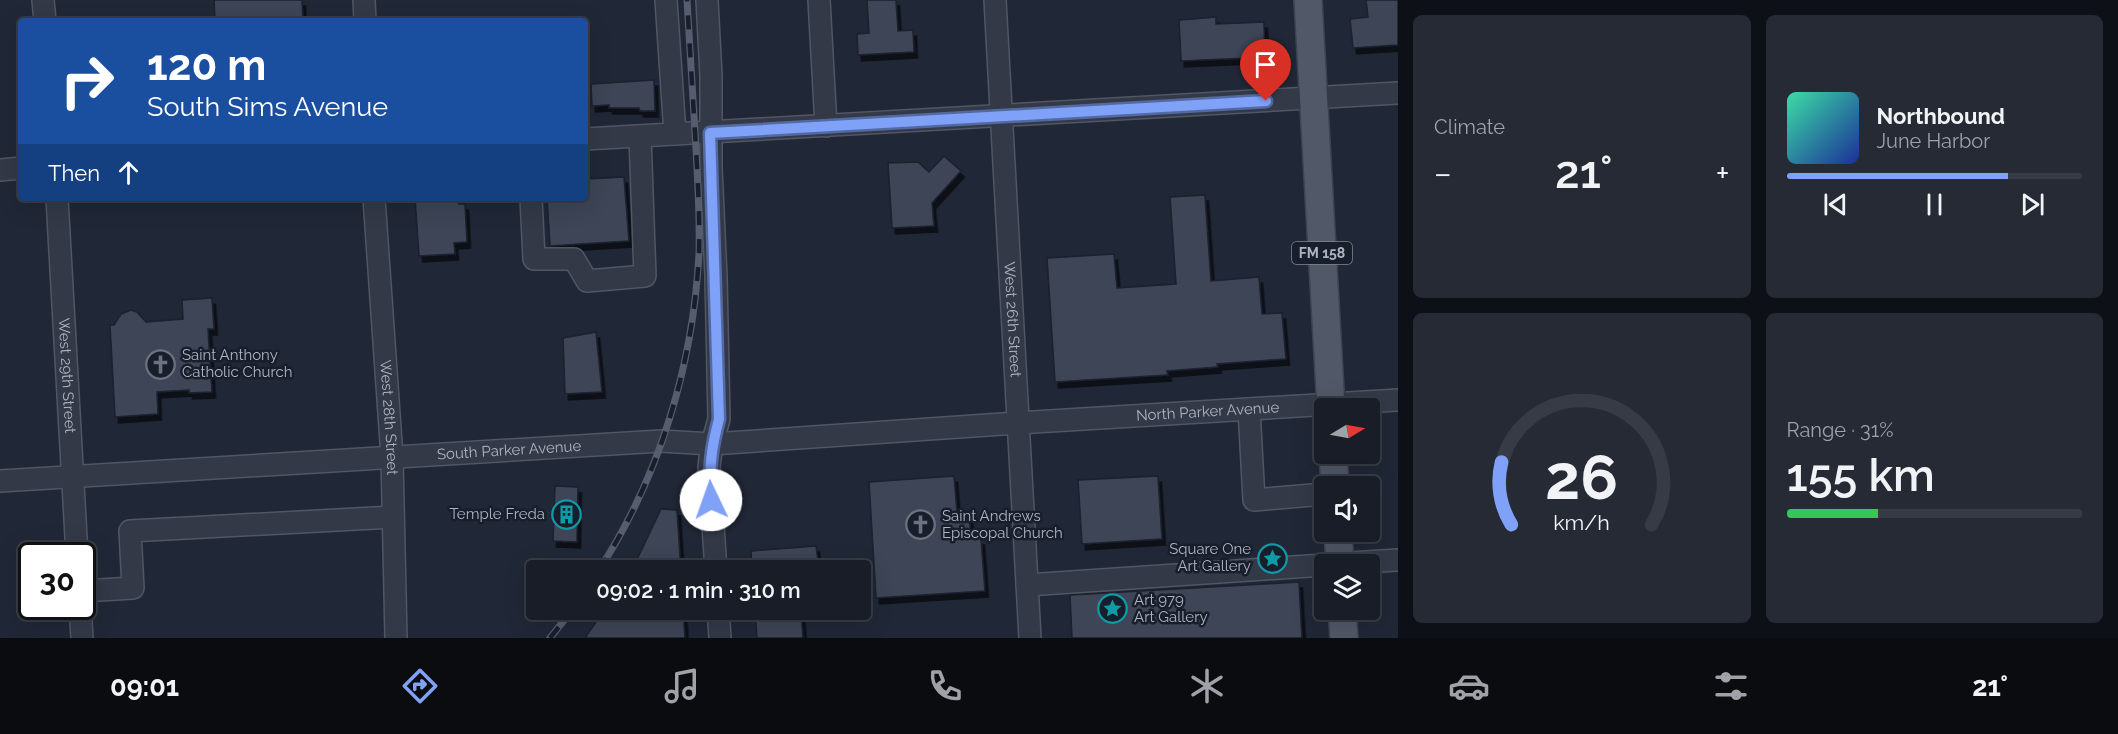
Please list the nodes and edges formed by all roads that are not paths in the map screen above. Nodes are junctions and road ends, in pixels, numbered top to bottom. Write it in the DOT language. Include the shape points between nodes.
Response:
graph roads {
  1 [pos="44,0"];
  2 [pos="364,0"];
  3 [pos="666,0"];
  4 [pos="707,0"];
  5 [pos="819,0"];
  6 [pos="995,0"];
  7 [pos="1308,0"];
  8 [pos="45,18"];
  9 [pos="365,18"];
  10 [pos="1398,93"];
  11 [pos="1314,98"];
  12 [pos="1002,115"];
  13 [pos="826,126"];
  14 [pos="710,133"];
  15 [pos="675,134"];
  16 [pos="640,136"];
  17 [pos="588,139"];
  18 [pos="18,168"];
  19 [pos="0,170"];
  20 [pos="57,201"];
  21 [pos="374,201"];
  22 [pos="531,201"];
  23 [pos="1331,398"];
  24 [pos="1398,400"];
  25 [pos="1380,402"];
  26 [pos="1314,407"];
  27 [pos="1249,409"];
  28 [pos="1017,423"];
  29 [pos="712,444"];
  30 [pos="392,457"];
  31 [pos="73,476"];
  32 [pos="0,481"];
  33 [pos="1314,495"];
  34 [pos="393,517"];
  35 [pos="76,542"];
  36 [pos="715,560"];
  37 [pos="1398,560"];
  38 [pos="1380,561"];
  39 [pos="1314,566"];
  40 [pos="1027,585"];
  41 [pos="96,590"];
  42 [pos="81,620"];
  43 [pos="719,620"];
  44 [pos="1343,620"];
  45 [pos="82,638"];
  46 [pos="396,638"];
  47 [pos="720,638"];
  48 [pos="1030,638"];
  49 [pos="1344,638"];
  1 -- 8 [label="street"];
  2 -- 9 [label="street"];
  3 -- 15 [label="street"];
  4 -- 14 [label="street"];
  5 -- 13 [label="street"];
  6 -- 12 [label="street, West 26th Street"];
  7 -- 11 [label="main road, FM 158"];
  10 -- 11 [label="street"];
  11 -- 12 [label="street"];
  11 -- 23 [label="main road, FM 158"];
  12 -- 13 [label="street"];
  12 -- 28 [label="street, West 26th Street"];
  13 -- 14 [label="street"];
  14 -- 15 [label="street"];
  14 -- 29 [label="street" via="719,419"];
  15 -- 16 [label="street"];
  16 -- 17 [label="street"];
  16 -- 22 [label="street" via="645,276 587,281 574,259 534,259"];
  18 -- 19 [label="street"];
  20 -- 31 [label="street, West 29th Street"];
  21 -- 30 [label="street, West 28th Street"];
  24 -- 25 [label="street, North Parker Avenue"];
  26 -- 27 [label="street, North Parker Avenue"];
  27 -- 28 [label="street, North Parker Avenue"];
  27 -- 33 [label="street" via="1254,501"];
  28 -- 29 [label="street, South Parker Avenue"];
  28 -- 40 [label="street, West 26th Street"];
  29 -- 30 [label="street, South Parker Avenue" via="662,441"];
  29 -- 36 [label="street"];
  30 -- 31 [label="street, South Parker Avenue"];
  30 -- 34 [label="street, West 28th Street"];
  31 -- 32 [label="street, South Parker Avenue"];
  31 -- 35 [label="street, West 29th Street"];
  34 -- 41 [label="street" via="130,531 133,588"];
  34 -- 46 [label="street, West 28th Street"];
  37 -- 38 [label="street"];
  39 -- 40 [label="street"];
  40 -- 48 [label="street, West 26th Street"];
  42 -- 45 [label="street"];
  43 -- 47 [label="street"];
  44 -- 49 [label="main road"];
}
